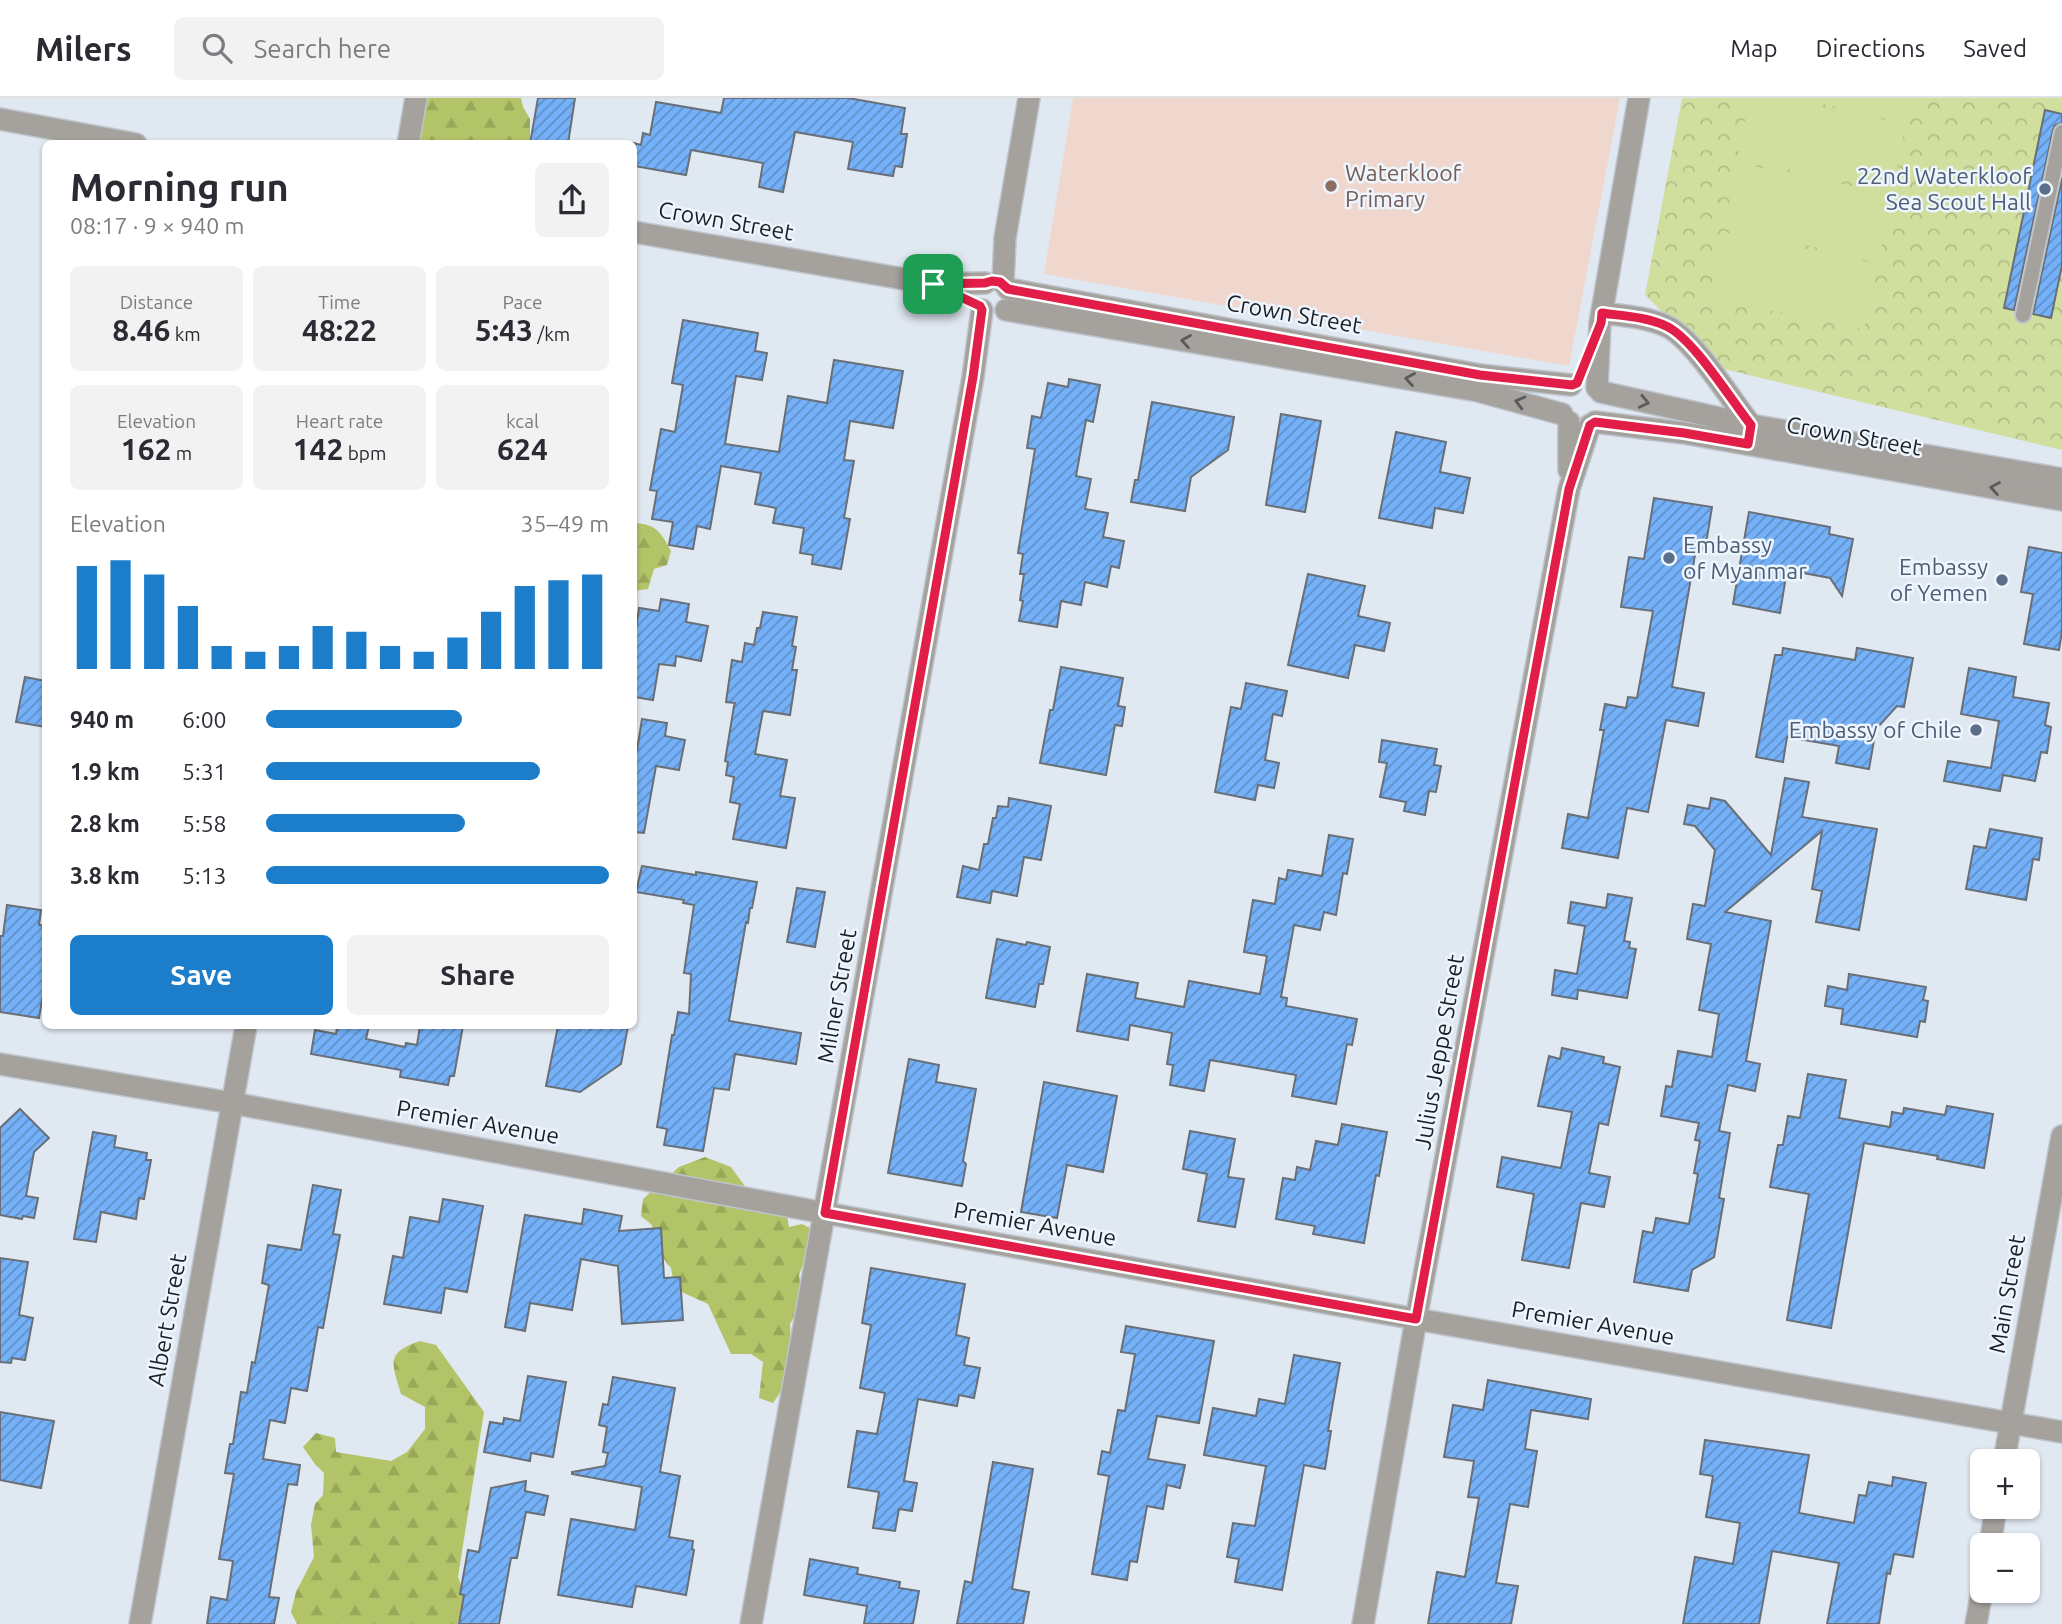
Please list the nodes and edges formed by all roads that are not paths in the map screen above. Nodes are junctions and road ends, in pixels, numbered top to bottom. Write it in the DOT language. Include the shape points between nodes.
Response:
graph roads {
  1 [pos="416,98"];
  2 [pos="1029,98"];
  3 [pos="1639,98"];
  4 [pos="0,119"];
  5 [pos="2062,132"];
  6 [pos="114,140"];
  7 [pos="409,140"];
  8 [pos="637,233"];
  9 [pos="994,297"];
  10 [pos="2023,315"];
  11 [pos="1601,318"];
  12 [pos="1479,383"];
  13 [pos="1586,387"];
  14 [pos="1687,411"];
  15 [pos="1565,418"];
  16 [pos="1592,424"];
  17 [pos="1684,433"];
  18 [pos="1749,435"];
  19 [pos="2047,483"];
  20 [pos="1569,489"];
  21 [pos="2062,500"];
  22 [pos="245,1029"];
  23 [pos="0,1064"];
  24 [pos="232,1103"];
  25 [pos="2062,1136"];
  26 [pos="825,1213"];
  27 [pos="1416,1319"];
  28 [pos="2010,1423"];
  29 [pos="2062,1432"];
  30 [pos="2006,1449"];
  31 [pos="1980,1603"];
  32 [pos="140,1624"];
  33 [pos="751,1624"];
  34 [pos="1363,1624"];
  35 [pos="1976,1624"];
  1 -- 7 [label="street"];
  2 -- 9 [label="street, Milner Street"];
  3 -- 11 [label="street"];
  4 -- 6 [label="street"];
  5 -- 10 [label="lane"];
  8 -- 9 [label="street, Crown Street"];
  9 -- 12 [label="street, Crown Street"];
  9 -- 26 [label="street, Milner Street" via="973,377"];
  11 -- 13 [label="street"];
  11 -- 18 [label="street" via="1651,321 1677,332 1704,363"];
  12 -- 13 [label="street, Crown Street"];
  15 -- 12 [label="street, Crown Street, one-way"];
  13 -- 14 [label="street, Crown Street, one-way"];
  13 -- 15 [label="street" via="1563,392 1560,403"];
  13 -- 16 [label="street" via="1604,408"];
  14 -- 17 [label="street"];
  14 -- 18 [label="street, Crown Street"];
  15 -- 16 [label="street" via="1579,426"];
  15 -- 20 [label="street, Julius Jeppe Street"];
  16 -- 17 [label="street, Crown Street"];
  16 -- 20 [label="street, Julius Jeppe Street"];
  17 -- 18 [label="street, Crown Street"];
  18 -- 19 [label="street, Crown Street"];
  19 -- 21 [label="street, Crown Street"];
  20 -- 27 [label="street, Julius Jeppe Street"];
  22 -- 24 [label="street, Albert Street"];
  23 -- 24 [label="street, Premier Avenue"];
  24 -- 26 [label="street, Premier Avenue"];
  24 -- 32 [label="street, Albert Street"];
  25 -- 28 [label="street, Main Street"];
  26 -- 27 [label="street, Premier Avenue"];
  26 -- 33 [label="street, Milner Street"];
  27 -- 28 [label="street, Premier Avenue"];
  27 -- 34 [label="street, Julius Jeppe Street"];
  28 -- 29 [label="street, Premier Avenue"];
  28 -- 30 [label="street, Main Street"];
  31 -- 35 [label="street"];
}
